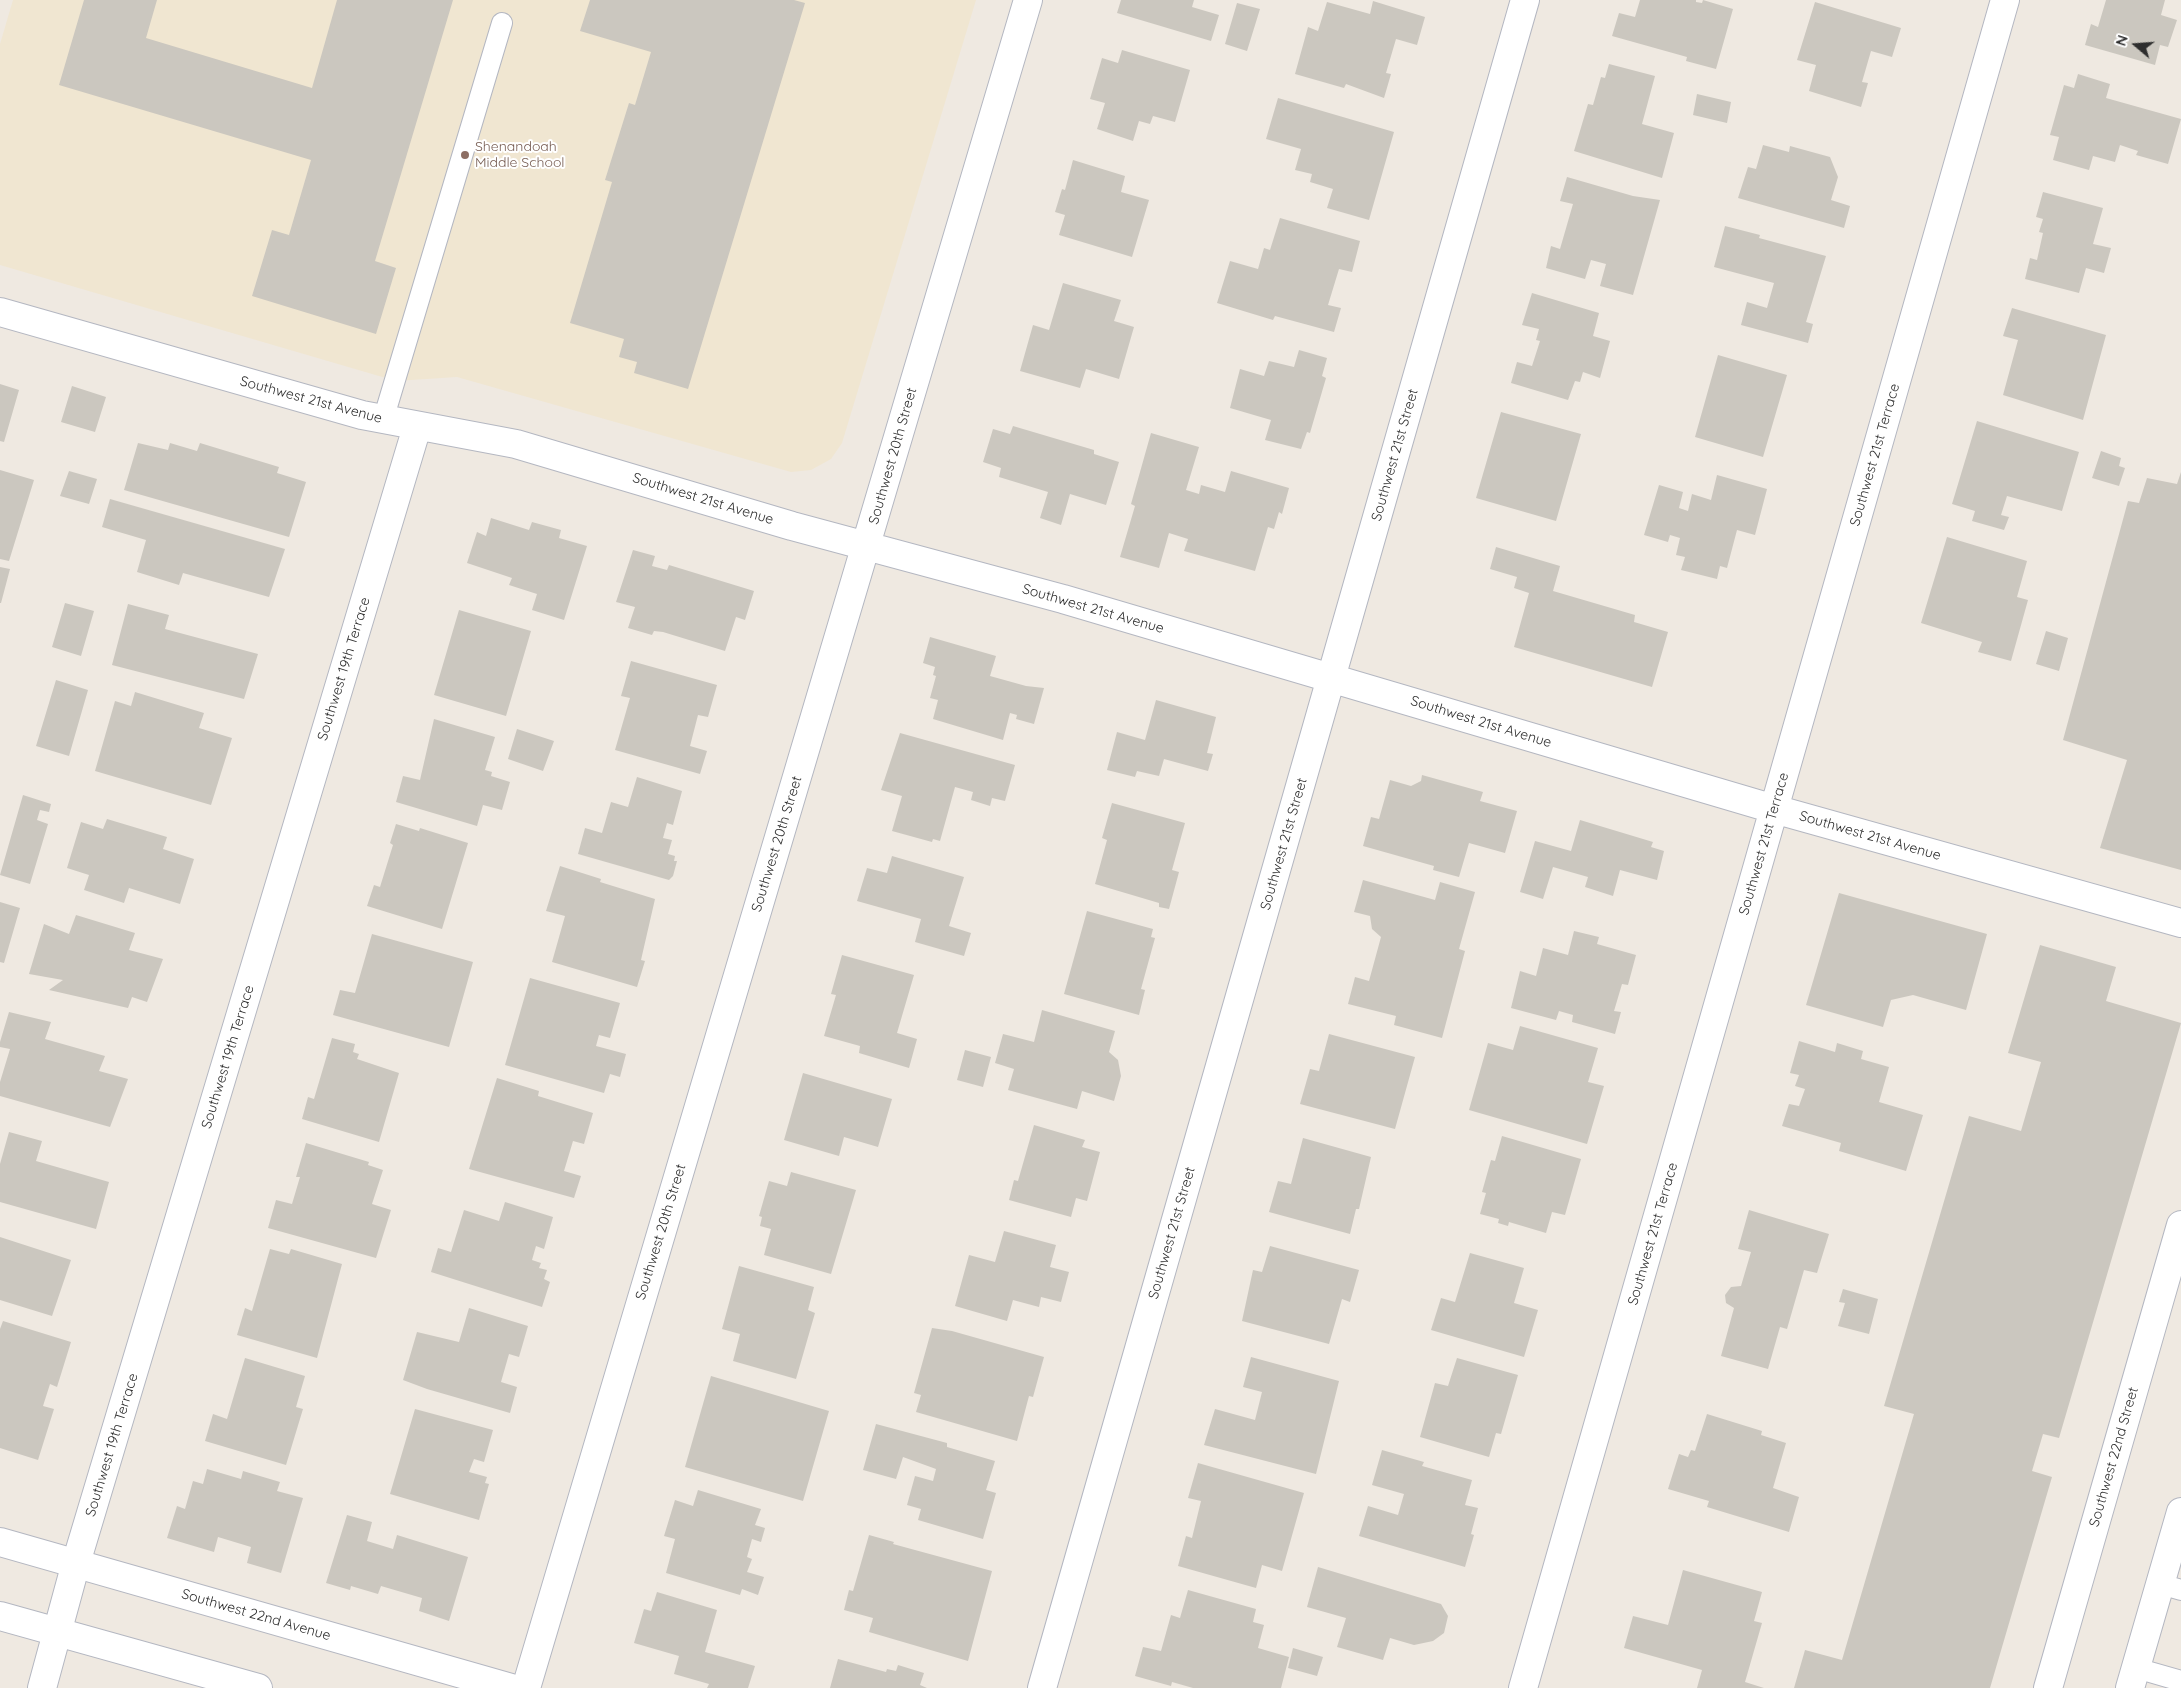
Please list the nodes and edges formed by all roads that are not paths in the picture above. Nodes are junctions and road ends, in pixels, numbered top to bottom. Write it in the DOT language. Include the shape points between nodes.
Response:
graph roads {
  1 [pos="1028,0"];
  2 [pos="1525,0"];
  3 [pos="2005,0"];
  4 [pos="502,23"];
  5 [pos="0,312"];
  6 [pos="383,420"];
  7 [pos="417,427"];
  8 [pos="866,546"];
  9 [pos="1331,678"];
  10 [pos="1774,809"];
  11 [pos="2181,923"];
  12 [pos="2181,1225"];
  13 [pos="2181,1512"];
  14 [pos="0,1542"];
  15 [pos="76,1563"];
  16 [pos="2171,1587"];
  17 [pos="0,1616"];
  18 [pos="58,1631"];
  19 [pos="2133,1678"];
  20 [pos="2181,1681"];
  21 [pos="42,1688"];
  22 [pos="258,1688"];
  23 [pos="511,1688"];
  24 [pos="526,1688"];
  25 [pos="1042,1688"];
  26 [pos="1523,1688"];
  27 [pos="2048,1688"];
  1 -- 8 [label="street, Southwest 20th Street"];
  2 -- 9 [label="street, Southwest 21st Street"];
  3 -- 10 [label="street, Southwest 21st Terrace"];
  4 -- 6 [label="lane"];
  5 -- 6 [label="street, Southwest 21st Avenue"];
  6 -- 7 [label="street, Southwest 21st Avenue"];
  7 -- 8 [label="street, Southwest 21st Avenue" via="516,444"];
  7 -- 15 [label="street, Southwest 19th Terrace"];
  8 -- 9 [label="street, Southwest 21st Avenue" via="1063,599"];
  8 -- 24 [label="street, Southwest 20th Street"];
  9 -- 10 [label="street, Southwest 21st Avenue"];
  9 -- 25 [label="street, Southwest 21st Street"];
  10 -- 11 [label="street, Southwest 21st Avenue"];
  10 -- 26 [label="street, Southwest 21st Terrace"];
  12 -- 27 [label="street, Southwest 22nd Street"];
  13 -- 16 [label="street"];
  14 -- 15 [label="street, Southwest 22nd Avenue"];
  15 -- 18 [label="street, Southwest 19th Terrace"];
  15 -- 23 [label="street, Southwest 22nd Avenue"];
  16 -- 19 [label="street"];
  17 -- 18 [label="street"];
  18 -- 21 [label="street, Southwest 19th Terrace"];
  18 -- 22 [label="street"];
  19 -- 20 [label="lane"];
}
